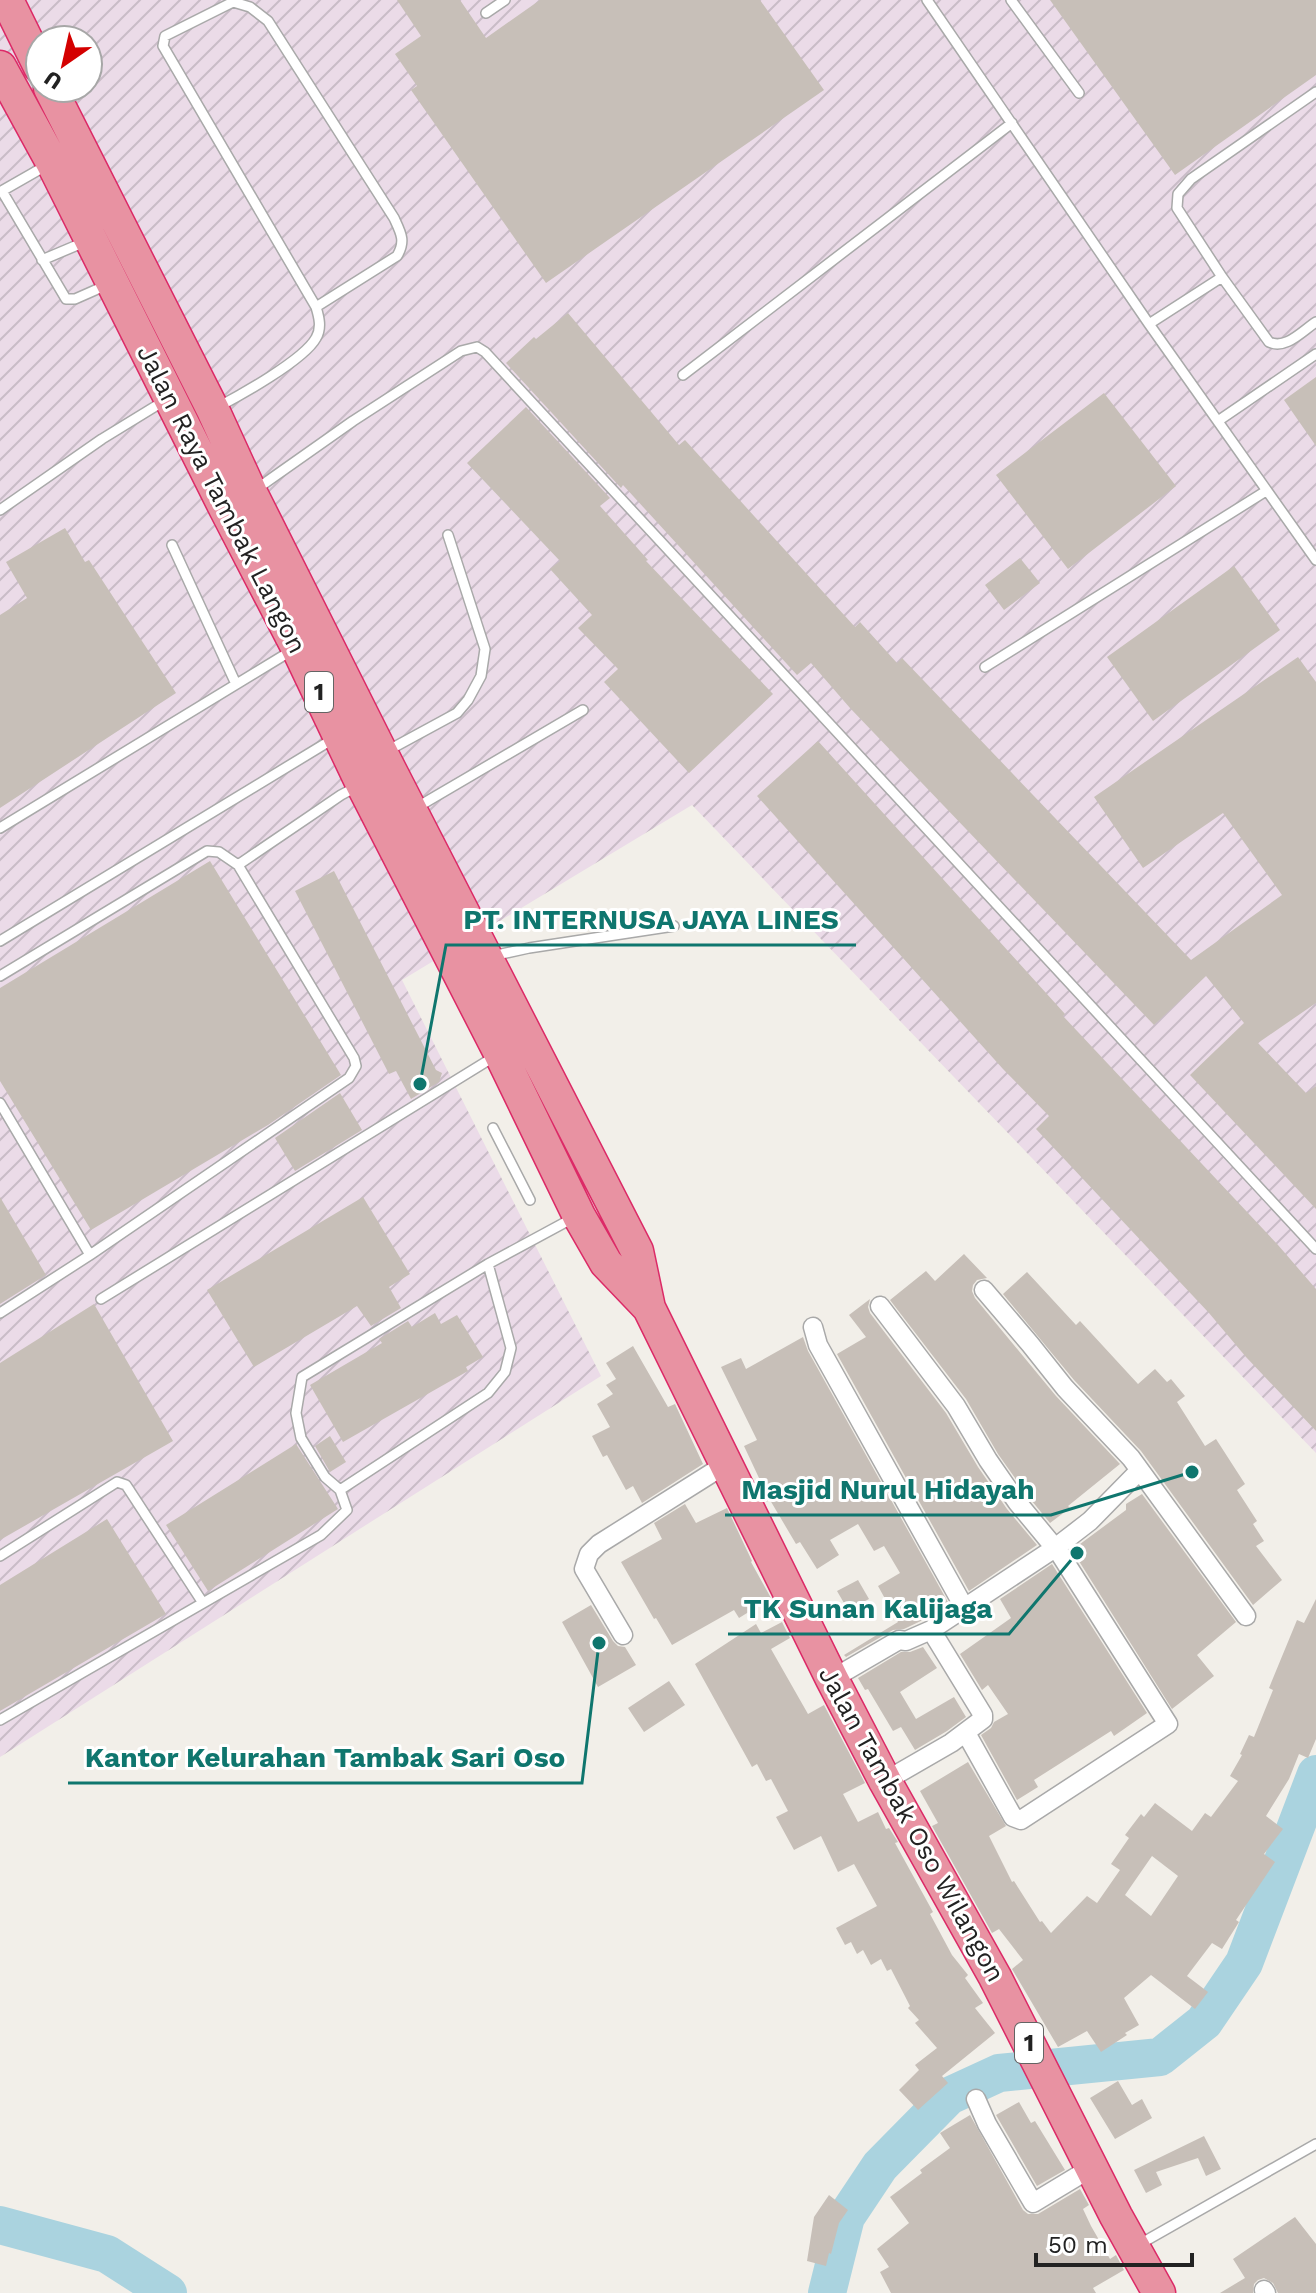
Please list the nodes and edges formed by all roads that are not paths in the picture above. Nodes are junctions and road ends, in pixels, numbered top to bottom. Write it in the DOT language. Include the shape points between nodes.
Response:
graph roads {
  1 [pos="7,0"];
  2 [pos="505,0"];
  3 [pos="927,0"];
  4 [pos="1011,0"];
  5 [pos="486,13"];
  6 [pos="24,35"];
  7 [pos="0,67"];
  8 [pos="1316,92"];
  9 [pos="1079,93"];
  10 [pos="56,104"];
  11 [pos="1012,123"];
  12 [pos="52,162"];
  13 [pos="1,191"];
  14 [pos="106,236"];
  15 [pos="42,260"];
  16 [pos="1222,277"];
  17 [pos="112,283"];
  18 [pos="316,307"];
  19 [pos="1316,322"];
  20 [pos="1149,324"];
  21 [pos="1316,354"];
  22 [pos="683,375"];
  23 [pos="193,413"];
  24 [pos="1218,421"];
  25 [pos="1266,491"];
  26 [pos="238,500"];
  27 [pos="0,510"];
  28 [pos="448,535"];
  29 [pos="172,545"];
  30 [pos="1314,553"];
  31 [pos="297,647"];
  32 [pos="985,667"];
  33 [pos="236,684"];
  34 [pos="583,710"];
  35 [pos="340,735"];
  36 [pos="372,768"];
  37 [pos="411,811"];
  38 [pos="0,828"];
  39 [pos="238,865"];
  40 [pos="674,926"];
  41 [pos="0,941"];
  42 [pos="486,957"];
  43 [pos="0,976"];
  44 [pos="514,1046"];
  45 [pos="0,1103"];
  46 [pos="493,1128"];
  47 [pos="530,1200"];
  48 [pos="595,1208"];
  49 [pos="1316,1249"];
  50 [pos="90,1255"];
  51 [pos="488,1264"];
  52 [pos="984,1290"];
  53 [pos="101,1299"];
  54 [pos="880,1306"];
  55 [pos="0,1313"];
  56 [pos="813,1327"];
  57 [pos="726,1464"];
  58 [pos="1139,1471"];
  59 [pos="340,1490"];
  60 [pos="1055,1548"];
  61 [pos="0,1556"];
  62 [pos="203,1603"];
  63 [pos="964,1607"];
  64 [pos="1246,1616"];
  65 [pos="931,1630"];
  66 [pos="623,1635"];
  67 [pos="832,1679"];
  68 [pos="0,1720"];
  69 [pos="966,1733"];
  70 [pos="885,1781"];
  71 [pos="976,2099"];
  72 [pos="1316,2144"];
  73 [pos="1091,2168"];
  74 [pos="1133,2248"];
  75 [pos="1159,2293"];
  1 -- 6 [label="highway"];
  2 -- 5 [label="lane"];
  3 -- 11 [label="lane"];
  4 -- 9 [label="lane"];
  7 -- 12 [label="highway, Jalan Raya Tambak Langon / 1"];
  8 -- 16 [label="lane" via="1191,179 1178,194 1177,208"];
  10 -- 14 [label="highway, 1"];
  11 -- 20 [label="lane"];
  11 -- 22 [label="lane"];
  12 -- 13 [label="lane"];
  12 -- 14 [label="highway, Jalan Raya Tambak Langon / 1"];
  13 -- 15 [label="lane"];
  14 -- 15 [label="lane"];
  14 -- 17 [label="highway, Jalan Raya Tambak Langon / 1"];
  14 -- 23 [label="highway, 1"];
  15 -- 17 [label="lane" via="66,299"];
  16 -- 19 [label="lane" via="1269,342 1285,344"];
  16 -- 20 [label="lane"];
  17 -- 23 [label="highway, Jalan Raya Tambak Langon / 1"];
  18 -- 18 [label="lane" via="397,256 403,236 268,21 233,2 165,36 163,46"];
  18 -- 23 [label="lane" via="316,338 295,359 245,392"];
  20 -- 24 [label="lane"];
  21 -- 24 [label="lane"];
  23 -- 26 [label="highway, 1"];
  23 -- 27 [label="lane" via="102,439"];
  24 -- 25 [label="lane"];
  25 -- 30 [label="lane"];
  25 -- 32 [label="lane"];
  26 -- 31 [label="highway, Jalan Raya Tambak Langon / 1"];
  26 -- 36 [label="highway, 1"];
  26 -- 49 [label="lane" via="461,351 477,347 485,352"];
  28 -- 36 [label="lane" via="485,649 481,676 457,713"];
  29 -- 33 [label="lane"];
  31 -- 33 [label="lane"];
  31 -- 35 [label="highway, Jalan Raya Tambak Langon / 1"];
  33 -- 38 [label="lane"];
  34 -- 37 [label="lane"];
  35 -- 36 [label="highway, Jalan Raya Tambak Langon / 1"];
  35 -- 41 [label="lane"];
  36 -- 37 [label="highway, 1"];
  36 -- 39 [label="lane"];
  36 -- 44 [label="highway, Jalan Raya Tambak Langon / 1"];
  37 -- 42 [label="highway, 1"];
  39 -- 43 [label="lane" via="219,852 207,851"];
  39 -- 50 [label="lane" via="356,1066 349,1078"];
  40 -- 42 [label="lane"];
  42 -- 44 [label="highway, 1"];
  44 -- 48 [label="highway, 1"];
  44 -- 53 [label="lane"];
  45 -- 50 [label="lane"];
  46 -- 47 [label="lane"];
  48 -- 51 [label="lane"];
  48 -- 57 [label="highway, Jalan Tambak Oso Wilangon / 1" via="637,1251 649,1308"];
  50 -- 55 [label="lane"];
  51 -- 59 [label="lane" via="511,1348 505,1372 488,1393"];
  51 -- 59 [label="lane" via="302,1377 296,1413 301,1438 325,1477"];
  52 -- 58 [label="street"];
  54 -- 60 [label="street"];
  56 -- 63 [label="street" via="818,1345"];
  57 -- 66 [label="street" via="589,1554 584,1569"];
  57 -- 67 [label="highway, Jalan Tambak Oso Wilangon / 1"];
  58 -- 60 [label="street"];
  58 -- 64 [label="street"];
  59 -- 62 [label="lane" via="347,1510 321,1535"];
  60 -- 63 [label="street"];
  60 -- 69 [label="street" via="1168,1724 1021,1820 1013,1817"];
  61 -- 62 [label="lane" via="117,1482 126,1485"];
  62 -- 68 [label="lane"];
  63 -- 65 [label="street"];
  65 -- 67 [label="street" via="899,1640"];
  65 -- 69 [label="street" via="983,1715"];
  67 -- 70 [label="highway, Jalan Tambak Oso Wilangon / 1"];
  69 -- 70 [label="street"];
  70 -- 73 [label="highway, Jalan Tambak Oso Wilangon / 1" via="995,1977"];
  71 -- 73 [label="street" via="1033,2203"];
  72 -- 74 [label="lane"];
  73 -- 74 [label="highway, Jalan Tambak Oso Wilangon / 1"];
  74 -- 75 [label="highway, Jalan Tambak Oso Wilangon / 1"];
}
